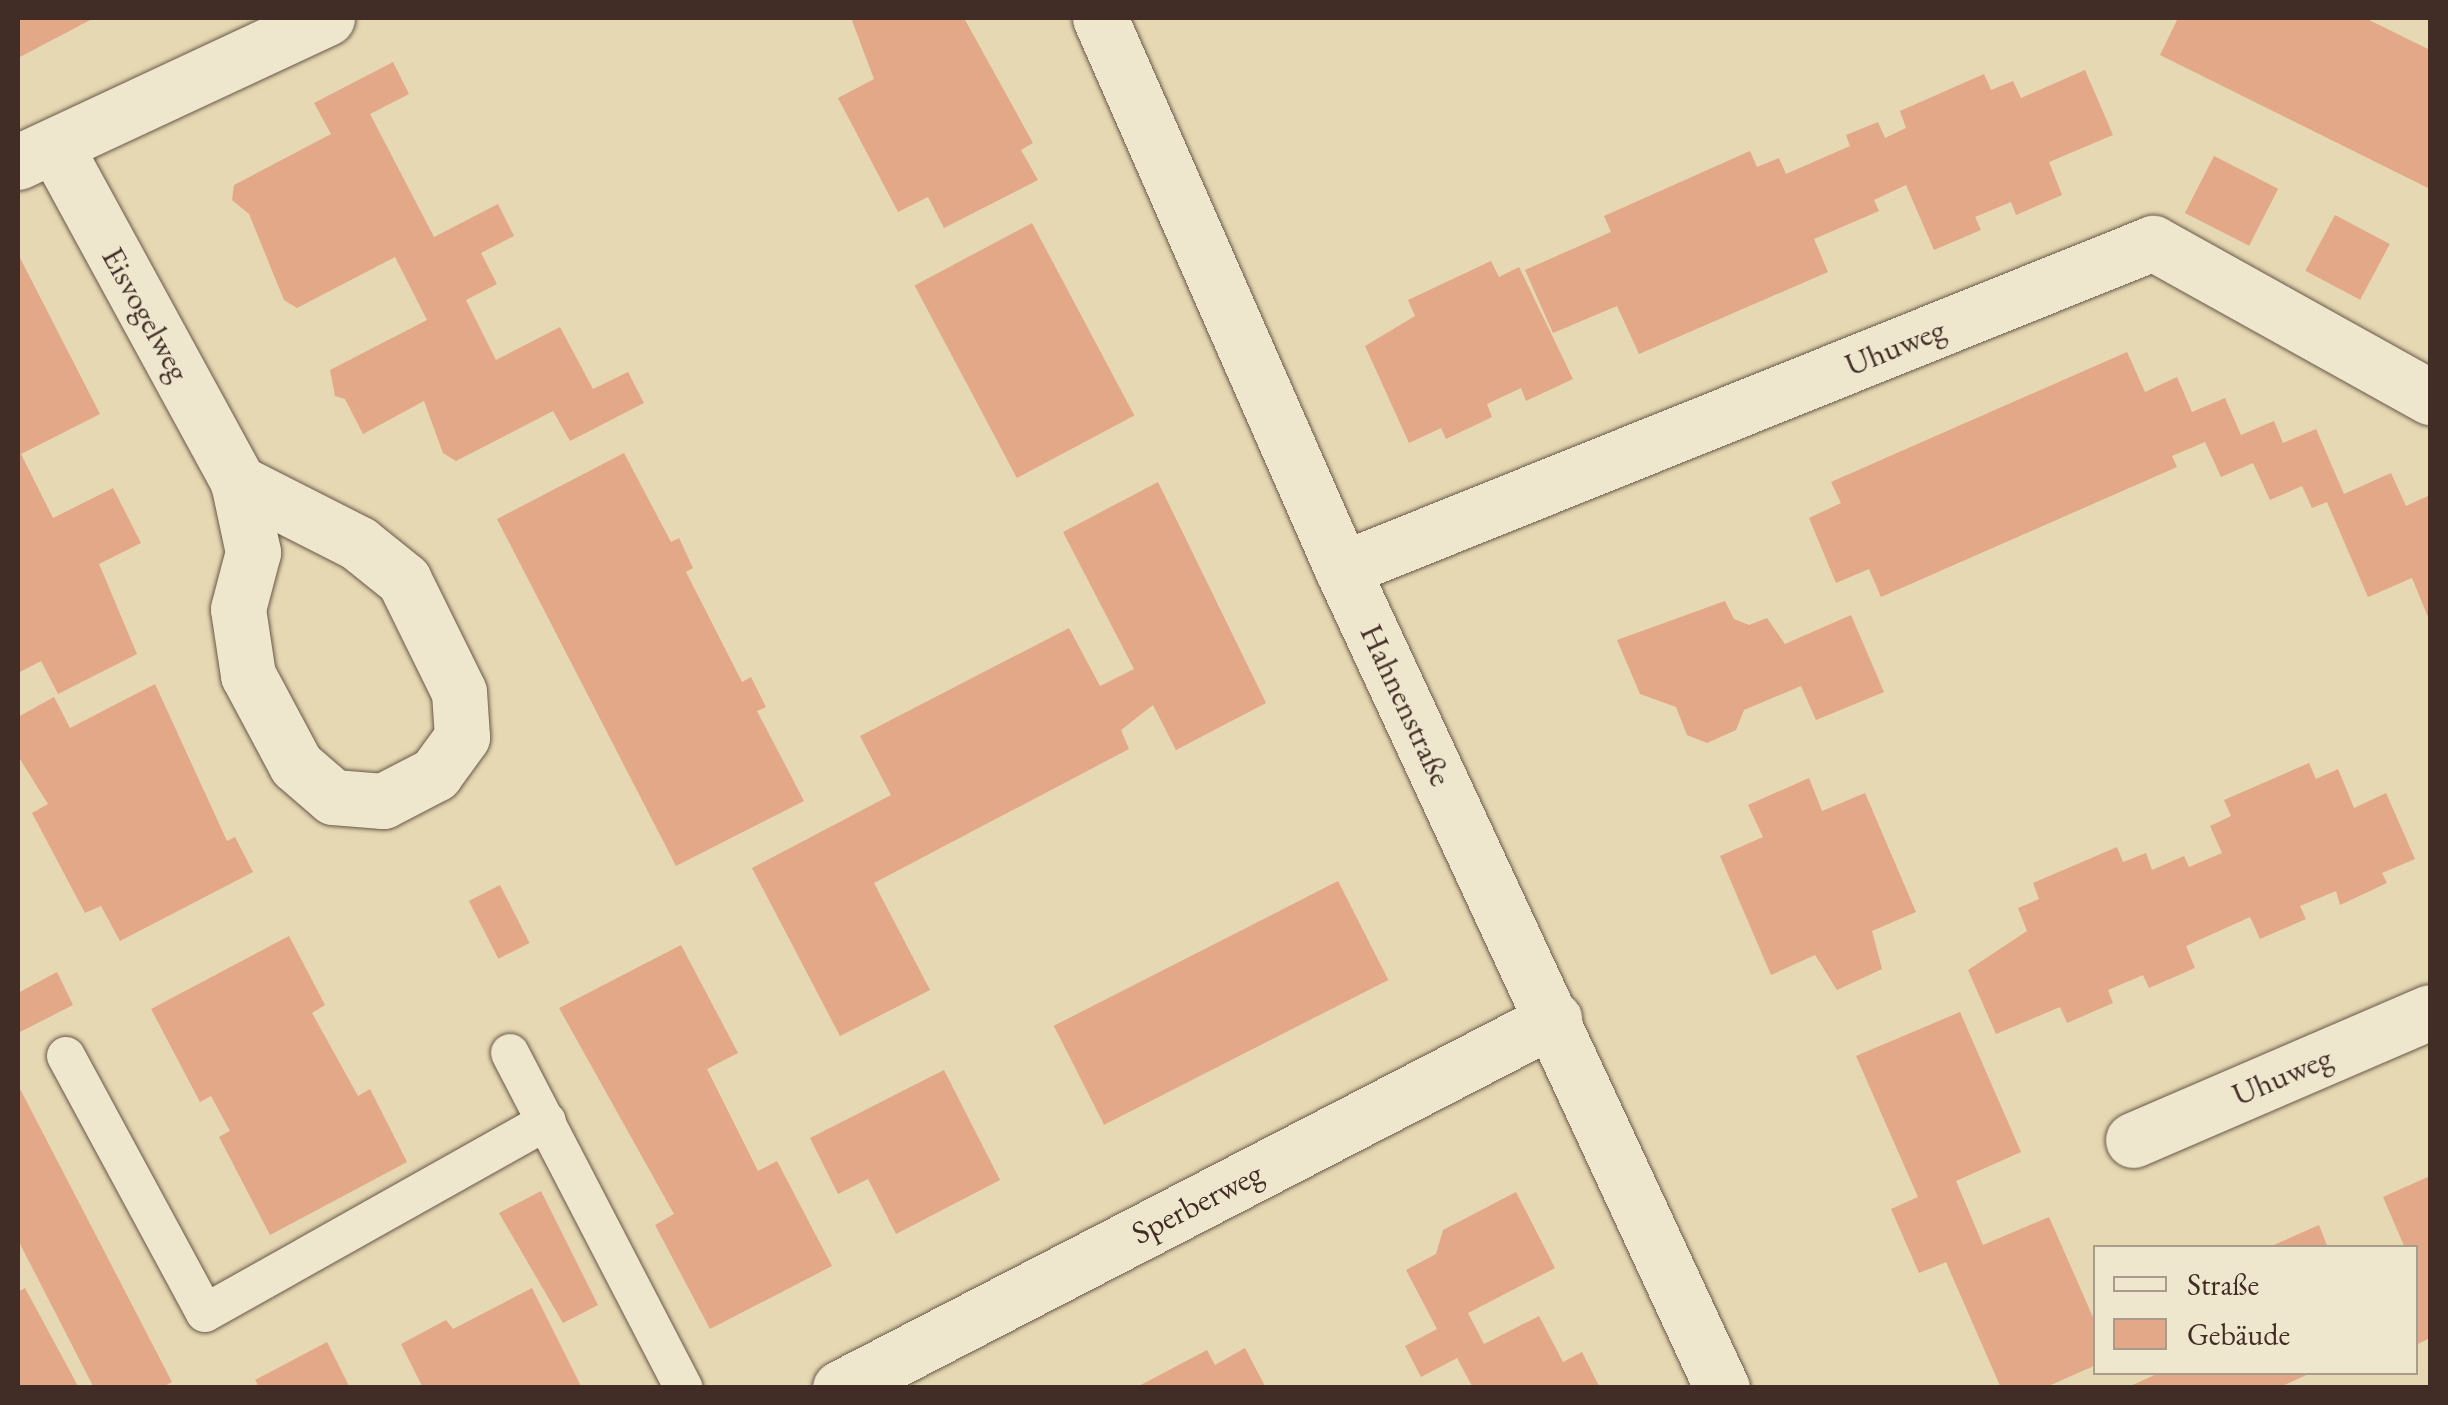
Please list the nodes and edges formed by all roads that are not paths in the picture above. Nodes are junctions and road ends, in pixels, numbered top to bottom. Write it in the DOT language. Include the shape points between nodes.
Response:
graph roads {
  1 [pos="327,18"];
  2 [pos="1100,18"];
  3 [pos="36,154"];
  4 [pos="2430,396"];
  5 [pos="238,482"];
  6 [pos="1342,569"];
  7 [pos="2430,1012"];
  8 [pos="1554,1019"];
  9 [pos="510,1053"];
  10 [pos="66,1056"];
  11 [pos="547,1121"];
  12 [pos="2132,1140"];
  13 [pos="684,1388"];
  14 [pos="840,1388"];
  15 [pos="1722,1388"];
  1 -- 3 [label="street, Eisvogelweg"];
  2 -- 6 [label="street, Hahnenstraße"];
  3 -- 5 [label="street, Eisvogelweg"];
  4 -- 6 [label="street, Uhuweg" via="2153,243"];
  5 -- 5 [label="street, Eisvogelweg" via="253,552 238,609 248,675 296,765 334,797 383,802 435,774 462,737 459,692 404,580 358,543"];
  6 -- 8 [label="street, Hahnenstraße"];
  7 -- 12 [label="street, Uhuweg"];
  8 -- 14 [label="street, Sperberweg"];
  8 -- 15 [label="street, Hahnenstraße"];
  9 -- 11 [label="lane"];
  10 -- 11 [label="lane" via="204,1313"];
  11 -- 13 [label="lane"];
}
